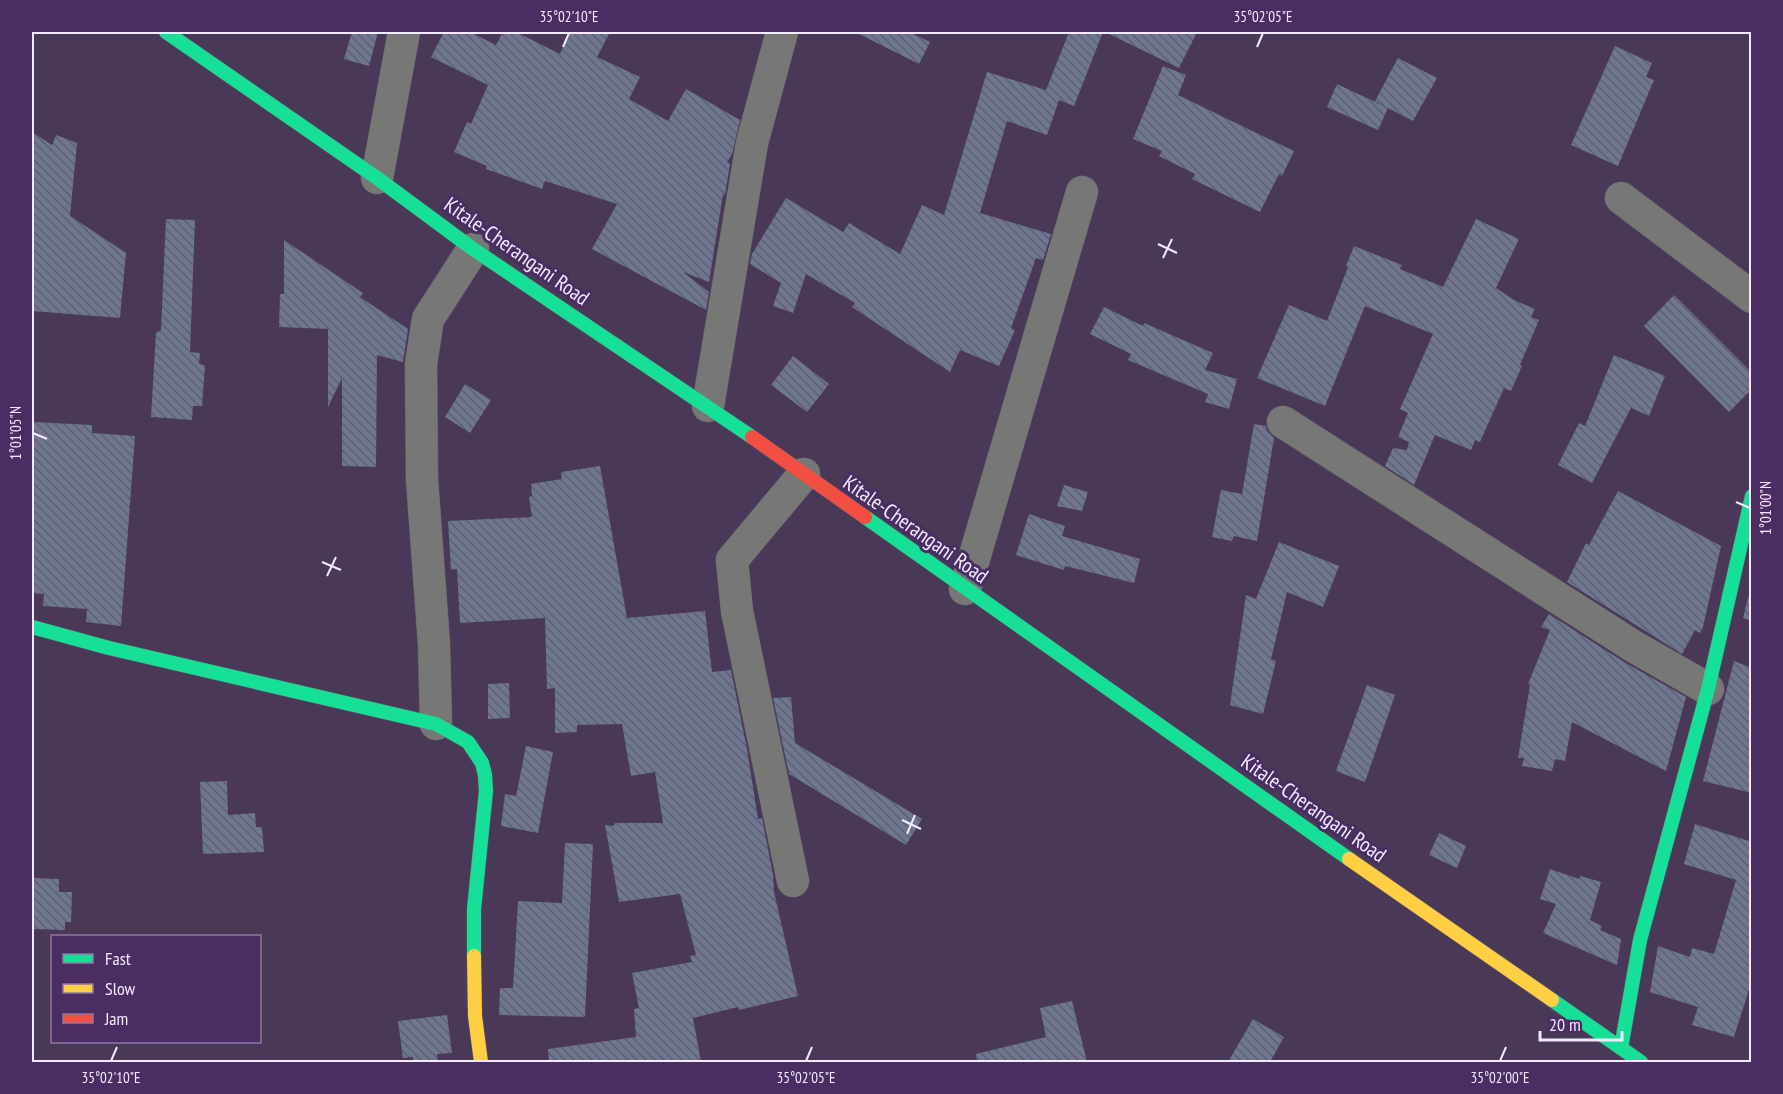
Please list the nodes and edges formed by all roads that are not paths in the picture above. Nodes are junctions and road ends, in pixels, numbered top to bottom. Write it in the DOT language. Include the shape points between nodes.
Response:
graph roads {
  1 [pos="165,32"];
  2 [pos="404,32"];
  3 [pos="782,32"];
  4 [pos="377,178"];
  5 [pos="1082,192"];
  6 [pos="1621,198"];
  7 [pos="473,249"];
  8 [pos="1752,297"];
  9 [pos="708,406"];
  10 [pos="1283,422"];
  11 [pos="804,474"];
  12 [pos="1752,495"];
  13 [pos="965,589"];
  14 [pos="32,627"];
  15 [pos="1708,689"];
  16 [pos="436,724"];
  17 [pos="793,881"];
  18 [pos="1621,1048"];
  19 [pos="481,1062"];
  20 [pos="1641,1062"];
  1 -- 4 [label="main road, Kitale-Cherangani Road"];
  2 -- 4 [label="street"];
  3 -- 9 [label="street" via="752,143"];
  4 -- 7 [label="main road, Kitale-Cherangani Road"];
  5 -- 13 [label="street"];
  6 -- 8 [label="street"];
  7 -- 9 [label="main road, Kitale-Cherangani Road"];
  7 -- 16 [label="street" via="428,319 421,364 422,479 435,644"];
  9 -- 11 [label="main road, Kitale-Cherangani Road"];
  10 -- 15 [label="street" via="1633,646"];
  11 -- 13 [label="main road, Kitale-Cherangani Road"];
  11 -- 17 [label="street" via="732,561 737,611"];
  12 -- 15 [label="main road"];
  13 -- 18 [label="main road, Kitale-Cherangani Road"];
  14 -- 16 [label="main road"];
  15 -- 18 [label="main road" via="1640,940"];
  16 -- 19 [label="main road" via="468,742 485,775 474,909 475,1016"];
  18 -- 20 [label="main road, Kitale-Cherangani Road"];
}
